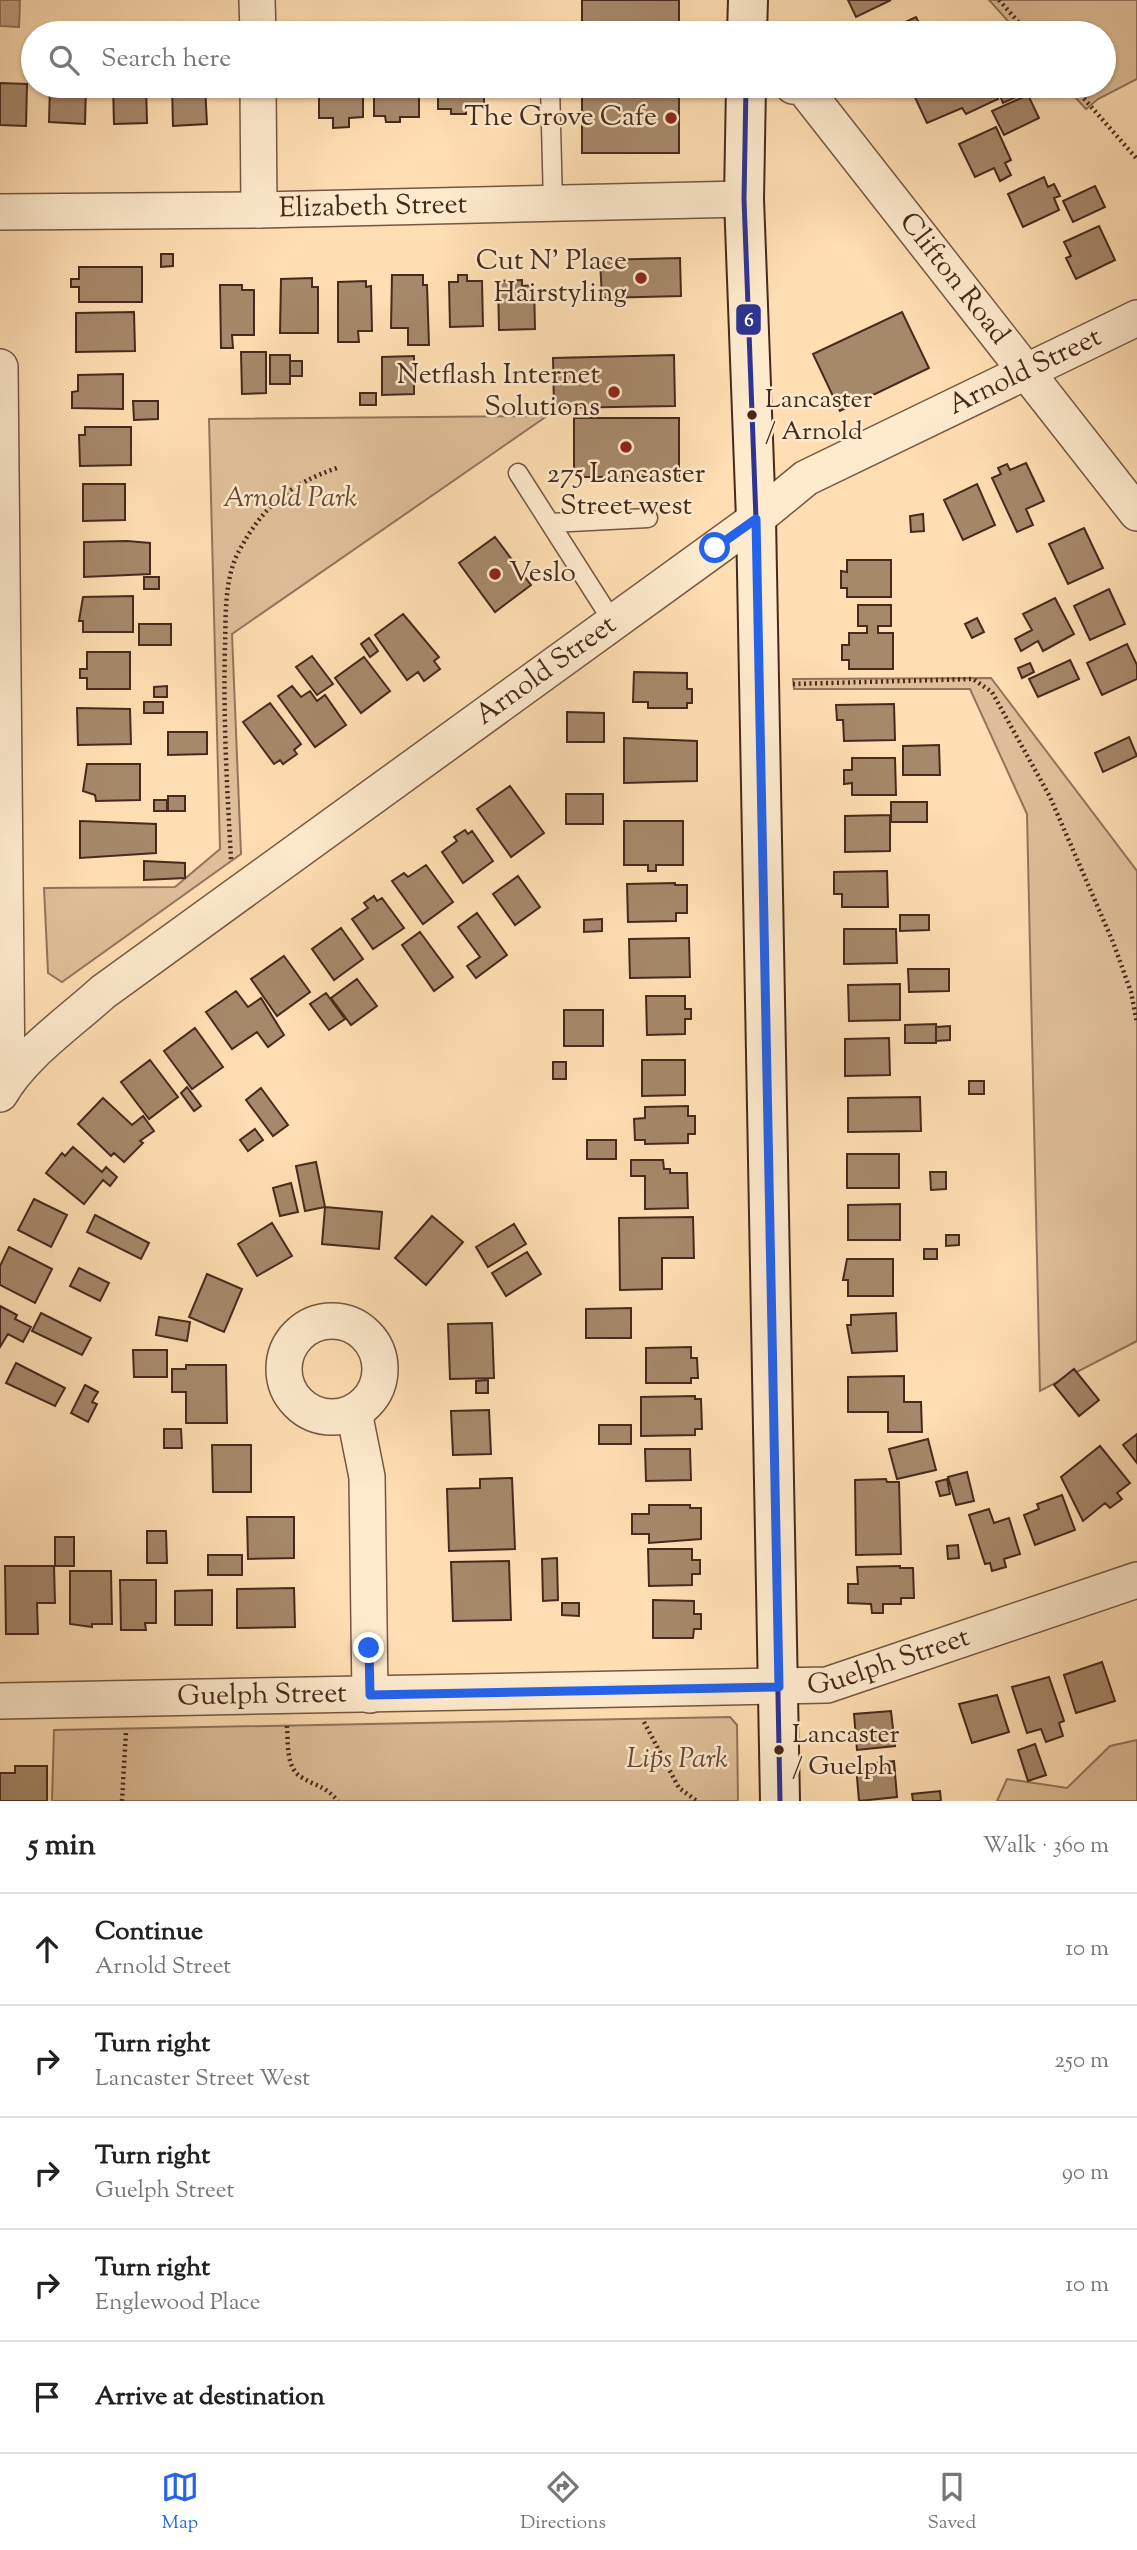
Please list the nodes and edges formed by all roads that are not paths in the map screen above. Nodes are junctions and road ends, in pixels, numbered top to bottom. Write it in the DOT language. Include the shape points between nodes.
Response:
graph roads {
  1 [pos="257,0"];
  2 [pos="748,0"];
  3 [pos="257,21"];
  4 [pos="747,21"];
  5 [pos="258,98"];
  6 [pos="551,98"];
  7 [pos="746,98"];
  8 [pos="812,98"];
  9 [pos="744,199"];
  10 [pos="553,204"];
  11 [pos="259,210"];
  12 [pos="0,212"];
  13 [pos="1137,318"];
  14 [pos="0,367"];
  15 [pos="1026,371"];
  16 [pos="518,473"];
  17 [pos="1137,513"];
  18 [pos="648,518"];
  19 [pos="756,519"];
  20 [pos="551,523"];
  21 [pos="613,622"];
  22 [pos="2,1086"];
  23 [pos="354,1412"];
  24 [pos="1137,1580"];
  25 [pos="779,1687"];
  26 [pos="370,1695"];
  27 [pos="0,1701"];
  28 [pos="780,1801"];
  1 -- 3 [label="street"];
  2 -- 4 [label="main road"];
  5 -- 11 [label="street"];
  6 -- 10 [label="lane"];
  7 -- 9 [label="main road"];
  8 -- 15 [label="street, Clifton Road"];
  9 -- 10 [label="street, Elizabeth Street"];
  9 -- 19 [label="main road"];
  10 -- 11 [label="street, Elizabeth Street"];
  11 -- 12 [label="street, Elizabeth Street"];
  13 -- 15 [label="street, Arnold Street"];
  14 -- 22 [label="street"];
  15 -- 17 [label="street, Clifton Road"];
  15 -- 19 [label="street, Arnold Street" via="806,478"];
  16 -- 20 [label="lane"];
  18 -- 20 [label="lane"];
  19 -- 21 [label="street, Arnold Street"];
  19 -- 25 [label="main road"];
  20 -- 21 [label="lane"];
  21 -- 22 [label="street, Arnold Street" via="103,992"];
  23 -- 26 [label="street" via="367,1477"];
  24 -- 25 [label="street, Guelph Street" via="827,1685"];
  25 -- 26 [label="street, Guelph Street"];
  25 -- 28 [label="main road"];
  26 -- 27 [label="street, Guelph Street"];
}
